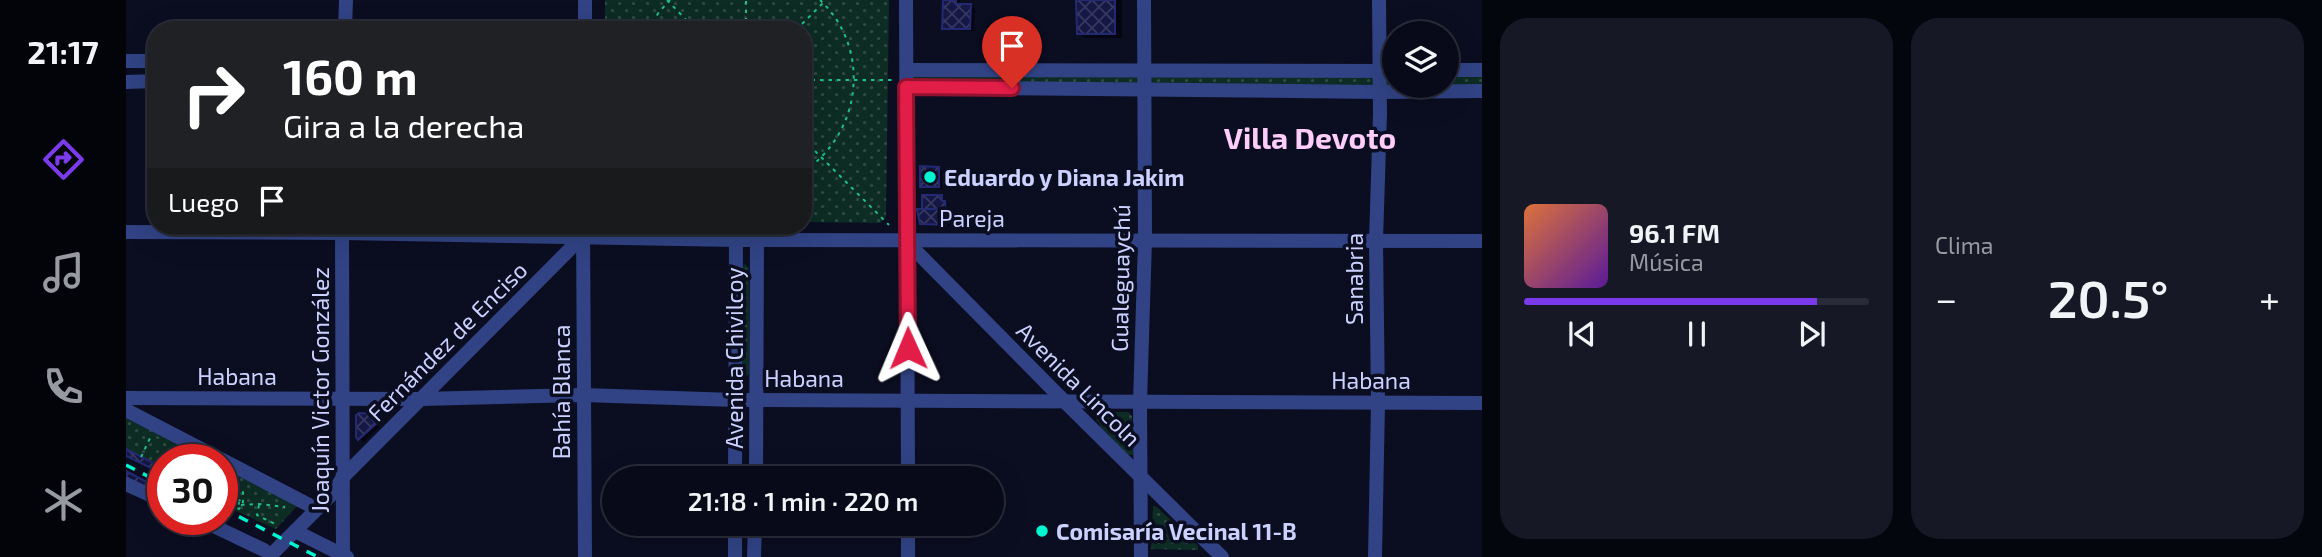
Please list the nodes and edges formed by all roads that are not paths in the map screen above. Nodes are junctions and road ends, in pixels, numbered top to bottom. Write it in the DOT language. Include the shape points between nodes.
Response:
graph roads {
  1 [pos="346,0"];
  2 [pos="585,0"];
  3 [pos="906,0"];
  4 [pos="1144,0"];
  5 [pos="1379,0"];
  6 [pos="345,21"];
  7 [pos="585,21"];
  8 [pos="1382,24"];
  9 [pos="126,61"];
  10 [pos="147,61"];
  11 [pos="907,70"];
  12 [pos="1459,70"];
  13 [pos="1482,70"];
  14 [pos="1143,71"];
  15 [pos="1382,71"];
  16 [pos="126,82"];
  17 [pos="147,82"];
  18 [pos="906,87"];
  19 [pos="1382,87"];
  20 [pos="1143,89"];
  21 [pos="1482,91"];
  22 [pos="1380,92"];
  23 [pos="126,232"];
  24 [pos="147,232"];
  25 [pos="342,235"];
  26 [pos="580,235"];
  27 [pos="583,235"];
  28 [pos="640,235"];
  29 [pos="757,239"];
  30 [pos="736,240"];
  31 [pos="1145,240"];
  32 [pos="906,241"];
  33 [pos="1482,241"];
  34 [pos="1376,242"];
  35 [pos="583,395"];
  36 [pos="126,398"];
  37 [pos="343,398"];
  38 [pos="421,399"];
  39 [pos="735,400"];
  40 [pos="757,400"];
  41 [pos="908,401"];
  42 [pos="1065,402"];
  43 [pos="1140,402"];
  44 [pos="1378,403"];
  45 [pos="1482,403"];
  46 [pos="126,410"];
  47 [pos="735,466"];
  48 [pos="756,466"];
  49 [pos="908,466"];
  50 [pos="343,477"];
  51 [pos="1142,478"];
  52 [pos="126,484"];
  53 [pos="147,494"];
  54 [pos="309,505"];
  55 [pos="295,531"];
  56 [pos="230,535"];
  57 [pos="735,536"];
  58 [pos="755,536"];
  59 [pos="908,536"];
  60 [pos="268,555"];
  61 [pos="345,556"];
  62 [pos="585,557"];
  63 [pos="735,557"];
  64 [pos="754,557"];
  65 [pos="908,557"];
  66 [pos="1141,557"];
  67 [pos="1222,557"];
  68 [pos="1375,557"];
  1 -- 6 [label="street"];
  2 -- 7 [label="street"];
  3 -- 11 [label="street"];
  4 -- 14 [label="street, Gualeguaychú"];
  5 -- 8 [label="street, Sanabria"];
  9 -- 10 [label="street"];
  11 -- 14 [label="street"];
  11 -- 18 [label="street"];
  12 -- 13 [label="street"];
  14 -- 15 [label="street"];
  14 -- 20 [label="street, Gualeguaychú"];
  16 -- 17 [label="street"];
  18 -- 20 [label="street"];
  18 -- 32 [label="street"];
  19 -- 22 [label="street, Sanabria"];
  20 -- 22 [label="street"];
  20 -- 31 [label="street, Gualeguaychú"];
  21 -- 22 [label="street"];
  22 -- 34 [label="street, Sanabria"];
  23 -- 24 [label="street, Pareja"];
  25 -- 37 [label="street, Joaquín Victor González"];
  26 -- 38 [label="street, Fernández de Enciso"];
  27 -- 35 [label="street, Bahía Blanca"];
  28 -- 30 [label="street, Pareja"];
  29 -- 30 [label="street, Pareja"];
  29 -- 32 [label="street, Pareja"];
  29 -- 40 [label="street, Avenida Chivilcoy"];
  30 -- 39 [label="street, Avenida Chivilcoy"];
  31 -- 32 [label="street, Pareja"];
  31 -- 34 [label="street, Pareja"];
  31 -- 43 [label="street, Gualeguaychú"];
  32 -- 41 [label="street"];
  32 -- 42 [label="street, Avenida Lincoln"];
  33 -- 34 [label="street, Pareja"];
  34 -- 44 [label="street, Sanabria"];
  35 -- 38 [label="street, Habana"];
  35 -- 39 [label="street, Habana"];
  35 -- 62 [label="street, Bahía Blanca"];
  36 -- 37 [label="street, Habana"];
  37 -- 38 [label="street, Habana"];
  37 -- 50 [label="street, Joaquín Victor González"];
  38 -- 50 [label="street, Fernández de Enciso"];
  39 -- 40 [label="street, Habana"];
  39 -- 47 [label="street, Avenida Chivilcoy"];
  40 -- 41 [label="street, Habana"];
  40 -- 48 [label="street, Avenida Chivilcoy"];
  41 -- 42 [label="street, Habana"];
  41 -- 49 [label="street"];
  42 -- 43 [label="street, Habana"];
  42 -- 51 [label="street, Avenida Lincoln"];
  43 -- 44 [label="street, Habana"];
  43 -- 51 [label="street, Gualeguaychú"];
  44 -- 45 [label="street, Habana"];
  44 -- 68 [label="street, Sanabria"];
  46 -- 54 [label="street"];
  50 -- 54 [label="street, Fernández de Enciso"];
  50 -- 55 [label="street, Fernández de Enciso"];
  50 -- 61 [label="street, Joaquín Victor González"];
  51 -- 66 [label="street, Gualeguaychú"];
  51 -- 67 [label="street, Avenida Lincoln"];
  52 -- 53 [label="street"];
  54 -- 60 [label="street, Fernández de Enciso"];
  55 -- 60 [label="street, Fernández de Enciso"];
  55 -- 61 [label="street"];
  56 -- 60 [label="street"];
  57 -- 63 [label="street"];
  58 -- 64 [label="street"];
  59 -- 65 [label="street"];
}
